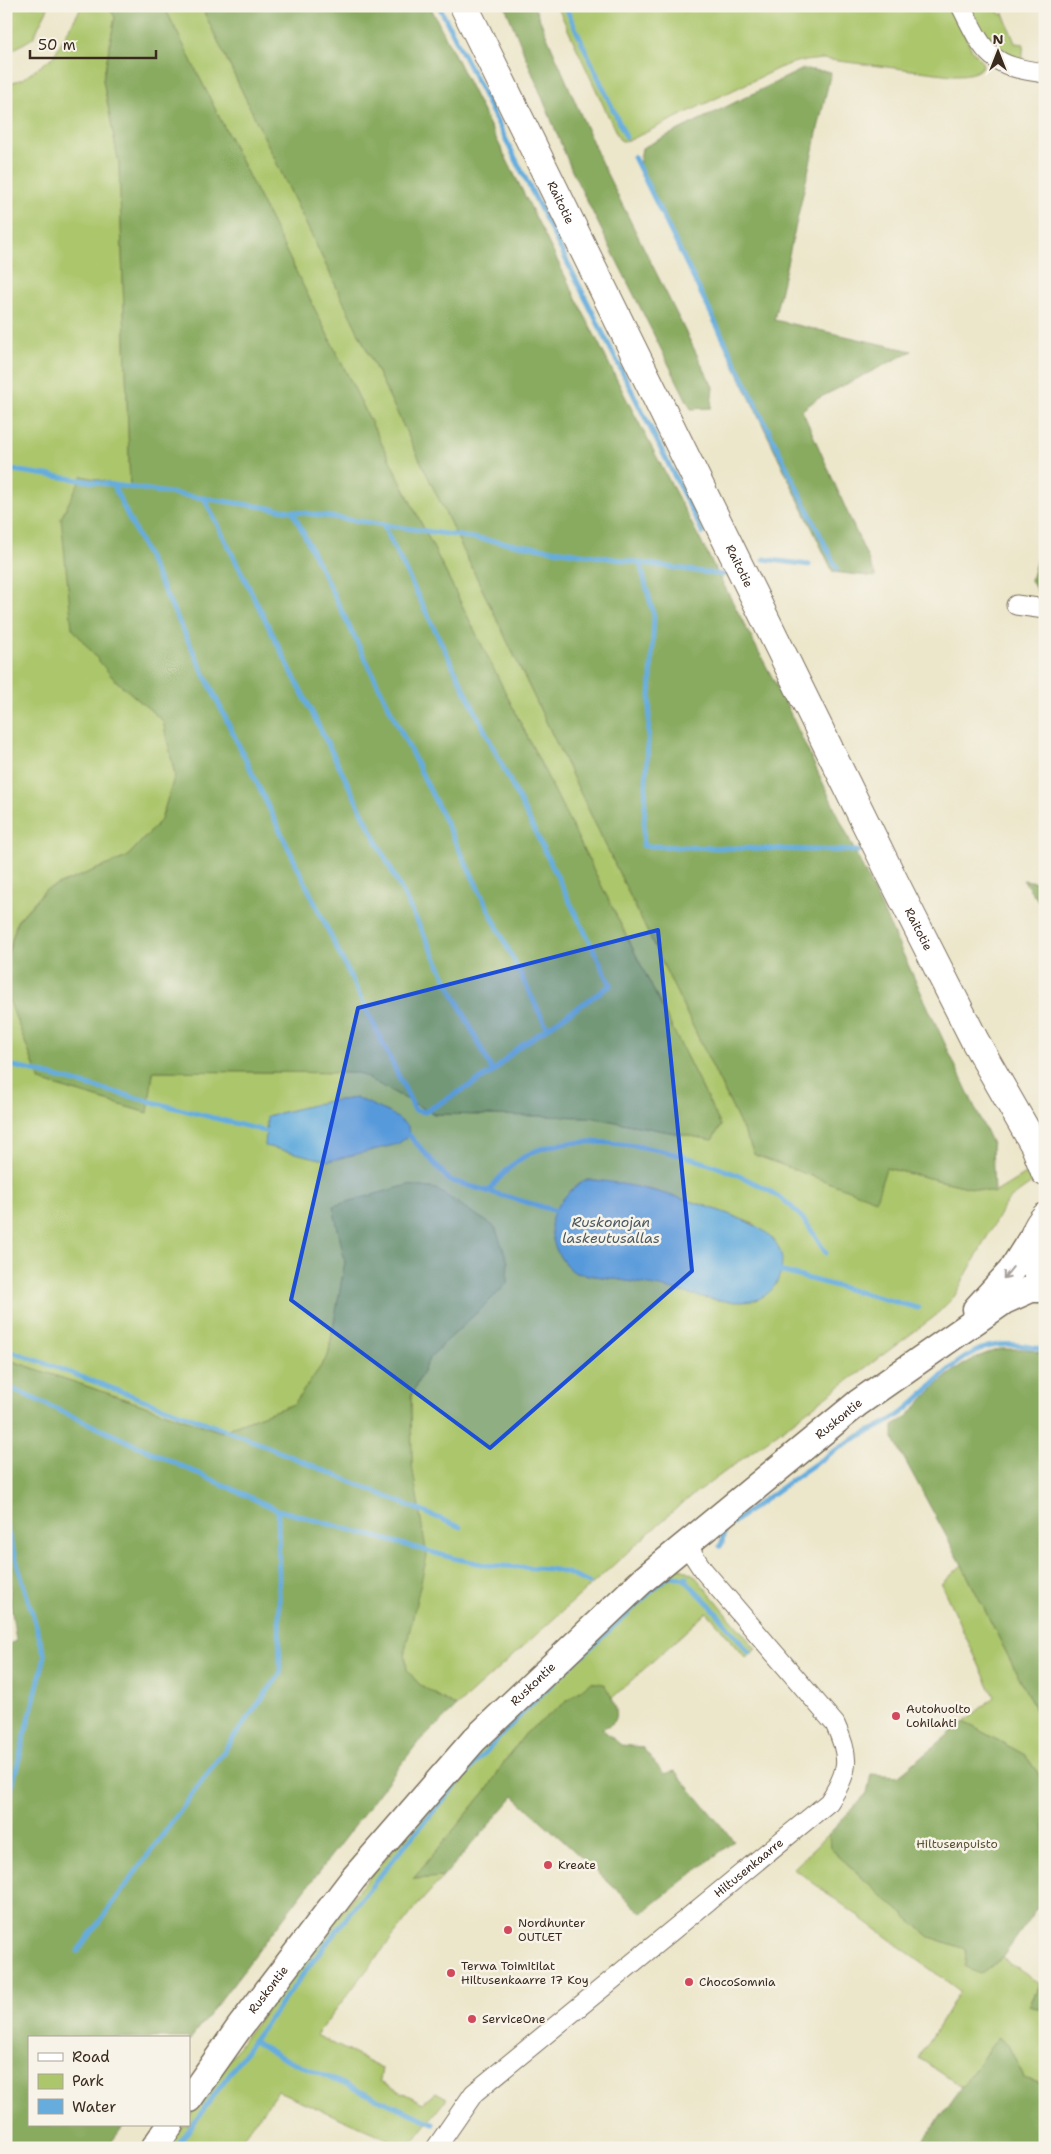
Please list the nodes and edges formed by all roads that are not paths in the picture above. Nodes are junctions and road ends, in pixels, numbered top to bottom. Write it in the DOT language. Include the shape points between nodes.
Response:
graph roads {
  1 [pos="464,6"];
  2 [pos="961,6"];
  3 [pos="1045,73"];
  4 [pos="1016,606"];
  5 [pos="1045,609"];
  6 [pos="1022,1122"];
  7 [pos="1045,1148"];
  8 [pos="1045,1172"];
  9 [pos="1042,1220"];
  10 [pos="1045,1284"];
  11 [pos="1045,1289"];
  12 [pos="948,1339"];
  13 [pos="686,1544"];
  14 [pos="190,2098"];
  15 [pos="169,2126"];
  16 [pos="154,2148"];
  17 [pos="436,2148"];
  1 -- 6 [label="main road, Raitotie" via="904,900 975,1041"];
  2 -- 3 [label="street" via="980,44 991,57 1012,68"];
  4 -- 5 [label="street"];
  6 -- 7 [label="main road, Raitotie"];
  6 -- 8 [label="main road, Raitotie"];
  9 -- 10 [label="main road" via="1032,1248 1033,1264"];
  9 -- 12 [label="main road, Ruskontie, one-way" via="1011,1271"];
  11 -- 12 [label="main road, Ruskontie" via="1031,1289 1004,1301"];
  12 -- 13 [label="main road, Ruskontie" via="858,1403"];
  13 -- 14 [label="main road, Ruskontie" via="644,1578 474,1740 353,1880"];
  13 -- 17 [label="street, Hiltusenkaarre" via="703,1570 836,1724 844,1743 846,1762 842,1781 829,1802 474,2093"];
  15 -- 16 [label="main road"];
}
